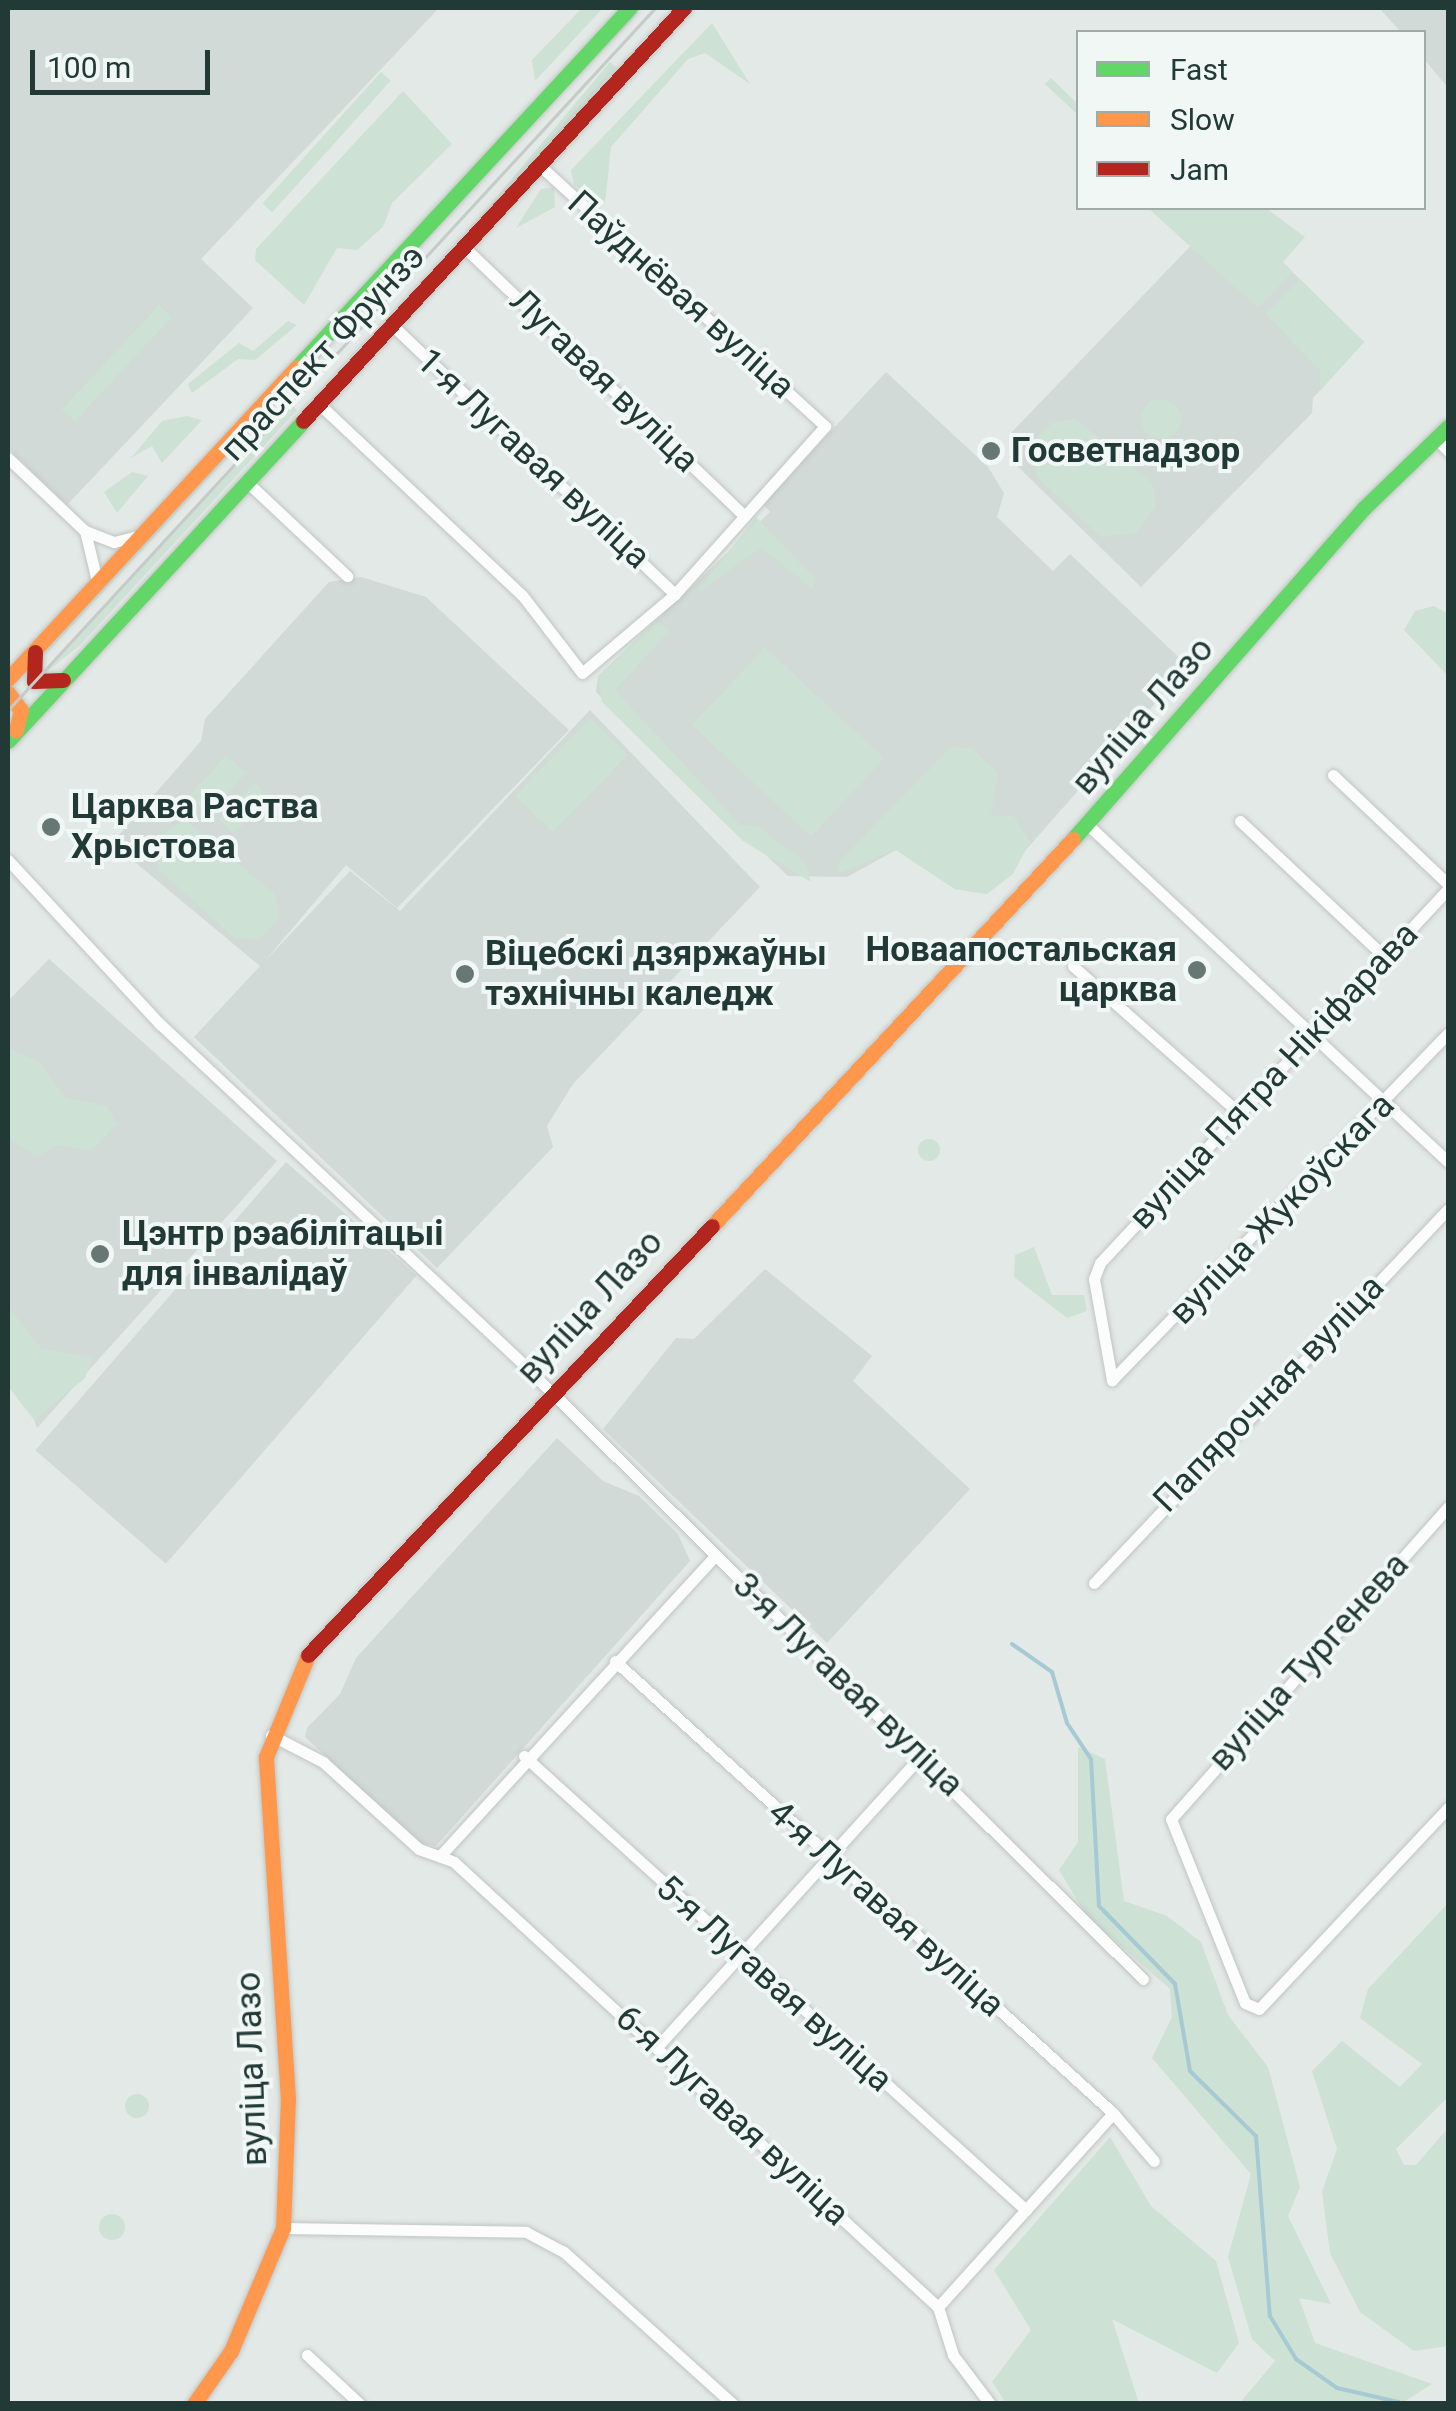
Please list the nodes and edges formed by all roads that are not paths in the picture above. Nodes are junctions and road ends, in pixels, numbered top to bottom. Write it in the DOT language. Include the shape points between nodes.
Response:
graph roads {
  1 [pos="630,8"];
  2 [pos="684,8"];
  3 [pos="538,164"];
  4 [pos="463,246"];
  5 [pos="391,324"];
  6 [pos="318,403"];
  7 [pos="1442,432"];
  8 [pos="1448,451"];
  9 [pos="8,458"];
  10 [pos="246,481"];
  11 [pos="745,516"];
  12 [pos="85,531"];
  13 [pos="138,536"];
  14 [pos="347,576"];
  15 [pos="97,581"];
  16 [pos="675,594"];
  17 [pos="36,648"];
  18 [pos="65,679"];
  19 [pos="8,680"];
  20 [pos="8,693"];
  21 [pos="11,737"];
  22 [pos="1332,775"];
  23 [pos="1240,821"];
  24 [pos="1088,825"];
  25 [pos="8,860"];
  26 [pos="1448,887"];
  27 [pos="1385,957"];
  28 [pos="1073,966"];
  29 [pos="1448,1033"];
  30 [pos="1313,1035"];
  31 [pos="1384,1103"];
  32 [pos="1240,1114"];
  33 [pos="1448,1162"];
  34 [pos="1448,1209"];
  35 [pos="1100,1262"];
  36 [pos="551,1392"];
  37 [pos="1448,1507"];
  38 [pos="715,1556"];
  39 [pos="1094,1582"];
  40 [pos="614,1661"];
  41 [pos="271,1735"];
  42 [pos="524,1756"];
  43 [pos="920,1757"];
  44 [pos="1448,1808"];
  45 [pos="440,1856"];
  46 [pos="828,1856"];
  47 [pos="740,1954"];
  48 [pos="1143,1979"];
  49 [pos="657,2047"];
  50 [pos="1112,2114"];
  51 [pos="1154,2161"];
  52 [pos="1026,2210"];
  53 [pos="282,2228"];
  54 [pos="938,2307"];
  55 [pos="307,2355"];
  56 [pos="194,2404"];
  57 [pos="360,2404"];
  58 [pos="733,2404"];
  59 [pos="990,2404"];
  1 -- 13 [label="street, праспект Фрунзэ"];
  2 -- 3 [label="street, праспект Фрунзэ"];
  3 -- 4 [label="street, праспект Фрунзэ"];
  3 -- 11 [label="street, Паўднёвая вуліца" via="825,426"];
  4 -- 5 [label="street, праспект Фрунзэ"];
  4 -- 11 [label="street, Лугавая вуліца"];
  5 -- 6 [label="street, праспект Фрунзэ"];
  5 -- 16 [label="street, 1-я Лугавая вуліца"];
  6 -- 10 [label="street, праспект Фрунзэ"];
  6 -- 16 [label="street" via="522,594 582,673"];
  7 -- 8 [label="street"];
  7 -- 24 [label="street, вуліца Лазо"];
  9 -- 12 [label="street"];
  10 -- 14 [label="street"];
  10 -- 18 [label="street, праспект Фрунзэ"];
  11 -- 16 [label="street"];
  12 -- 13 [label="street" via="114,542"];
  12 -- 15 [label="street"];
  13 -- 15 [label="street, праспект Фрунзэ"];
  15 -- 17 [label="street, праспект Фрунзэ"];
  17 -- 18 [label="street" via="31,678"];
  17 -- 19 [label="street, праспект Фрунзэ"];
  18 -- 21 [label="street, праспект Фрунзэ"];
  20 -- 21 [label="street" via="22,710"];
  22 -- 26 [label="street"];
  23 -- 27 [label="street"];
  24 -- 30 [label="street"];
  24 -- 36 [label="street, вуліца Лазо"];
  25 -- 36 [label="street, 3-я Лугавая вуліца" via="160,1024"];
  26 -- 27 [label="street, вуліца Пятра Нікіфарава"];
  27 -- 30 [label="street, вуліца Пятра Нікіфарава"];
  28 -- 32 [label="street"];
  29 -- 31 [label="street, вуліца Жукоўскага"];
  30 -- 31 [label="street"];
  30 -- 32 [label="street, вуліца Пятра Нікіфарава"];
  31 -- 33 [label="street"];
  31 -- 35 [label="street, вуліца Жукоўскага" via="1112,1380 1094,1279"];
  32 -- 35 [label="street, вуліца Пятра Нікіфарава"];
  34 -- 39 [label="street, Папярочная вуліца"];
  36 -- 38 [label="street, 3-я Лугавая вуліца"];
  36 -- 41 [label="street, вуліца Лазо" via="321,1637"];
  37 -- 44 [label="street, вуліца Тургенева" via="1171,1819 1245,2002 1259,2009"];
  38 -- 40 [label="street"];
  38 -- 43 [label="street, 3-я Лугавая вуліца"];
  40 -- 42 [label="street"];
  40 -- 46 [label="street, 4-я Лугавая вуліца"];
  41 -- 45 [label="street, 6-я Лугавая вуліца" via="304,1748 418,1849"];
  41 -- 53 [label="street, вуліца Лазо" via="266,1788 288,2099"];
  42 -- 45 [label="street"];
  42 -- 47 [label="street, 5-я Лугавая вуліца"];
  43 -- 46 [label="street"];
  43 -- 48 [label="street, 3-я Лугавая вуліца"];
  45 -- 49 [label="street, 6-я Лугавая вуліца"];
  46 -- 47 [label="street"];
  46 -- 50 [label="street, 4-я Лугавая вуліца"];
  47 -- 49 [label="street"];
  47 -- 52 [label="street, 5-я Лугавая вуліца"];
  49 -- 54 [label="street, 6-я Лугавая вуліца"];
  50 -- 51 [label="street, 4-я Лугавая вуліца"];
  50 -- 52 [label="street"];
  52 -- 54 [label="street"];
  53 -- 56 [label="street, вуліца Лазо" via="232,2352"];
  53 -- 58 [label="street" via="526,2232 564,2252"];
  54 -- 59 [label="street, 6-я Лугавая вуліца" via="953,2355"];
  55 -- 57 [label="street"];
}
